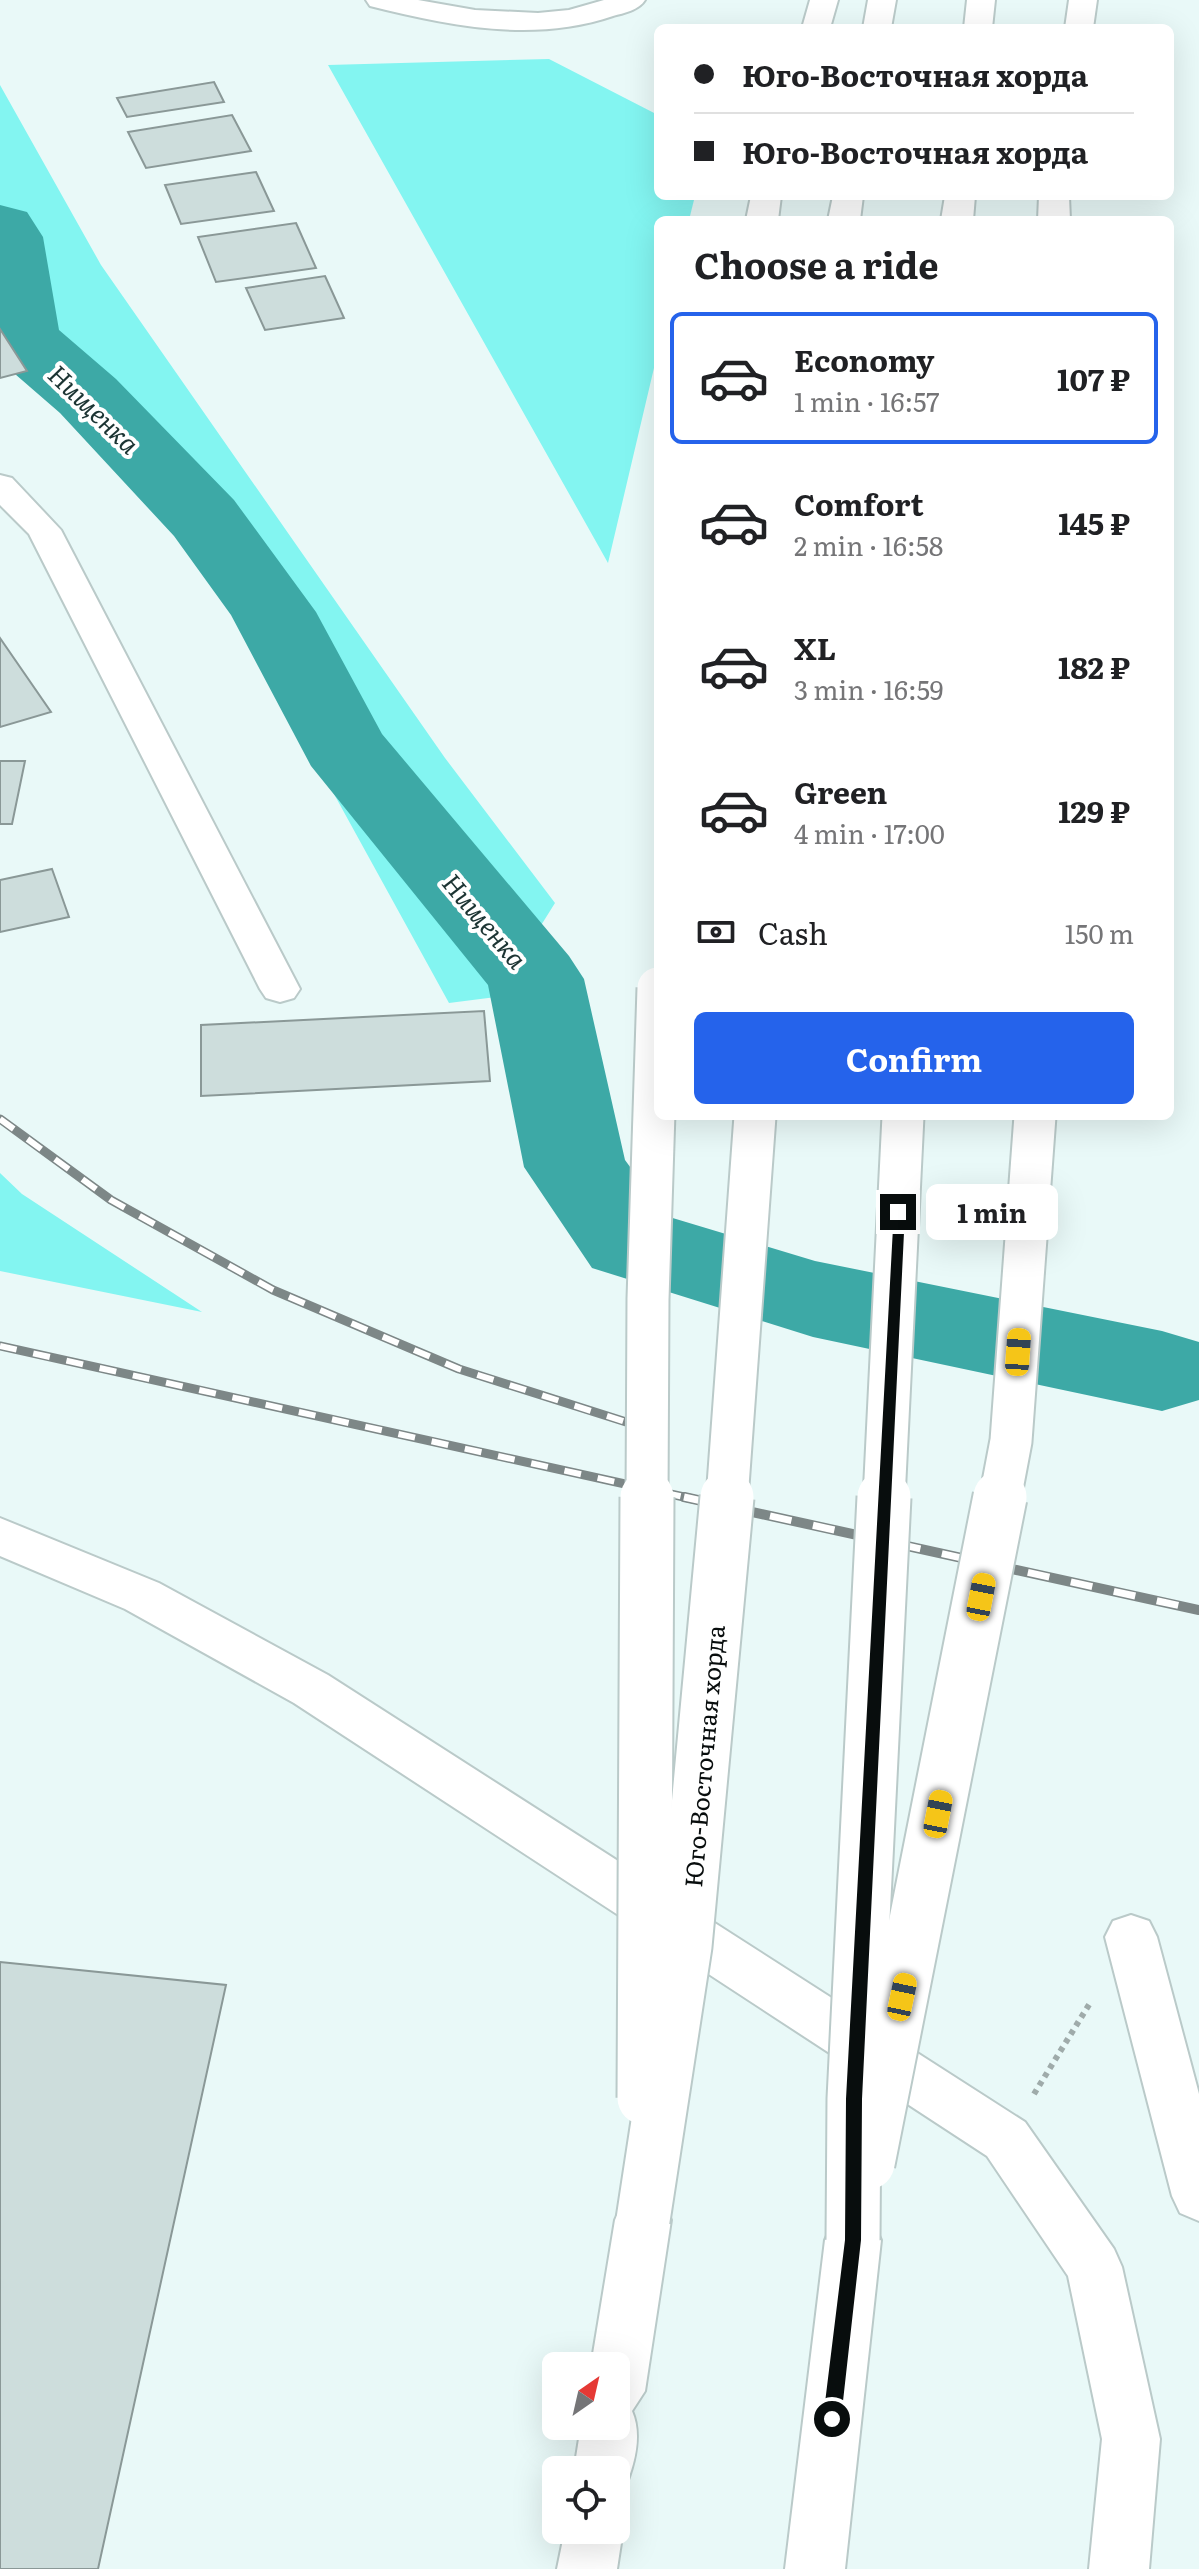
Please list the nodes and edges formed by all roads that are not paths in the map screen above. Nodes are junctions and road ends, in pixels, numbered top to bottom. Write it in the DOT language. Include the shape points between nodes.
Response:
graph roads {
  1 [pos="380,0"];
  2 [pos="631,0"];
  3 [pos="824,0"];
  4 [pos="882,0"];
  5 [pos="981,0"];
  6 [pos="1083,0"];
  7 [pos="817,24"];
  8 [pos="878,24"];
  9 [pos="978,24"];
  10 [pos="1080,24"];
  11 [pos="0,485"];
  12 [pos="280,989"];
  13 [pos="654,1119"];
  14 [pos="755,1120"];
  15 [pos="903,1120"];
  16 [pos="1035,1120"];
  17 [pos="0,1536"];
  18 [pos="1131,1937"];
  19 [pos="1199,2196"];
  20 [pos="643,2220"];
  21 [pos="853,2240"];
  22 [pos="622,2352"];
  23 [pos="591,2544"];
  24 [pos="587,2569"];
  25 [pos="815,2569"];
  26 [pos="1119,2569"];
  1 -- 2 [label="main road" via="501,24 560,21"];
  3 -- 7 [label="main road"];
  4 -- 8 [label="main road"];
  5 -- 9 [label="main road"];
  6 -- 10 [label="main road"];
  11 -- 12 [label="main road" via="44,530"];
  13 -- 20 [label="main road, bridge" via="648,1315"];
  14 -- 20 [label="main road, Юго-Восточная хорда, bridge" via="701,1801 670,2075"];
  15 -- 21 [label="main road, bridge" via="854,2099"];
  16 -- 21 [label="main road, bridge" via="1011,1441"];
  17 -- 26 [label="main road" via="142,1596 311,1689 1006,2139 1094,2267 1131,2439"];
  18 -- 19 [label="main road"];
  20 -- 22 [label="main road, Юго-Восточная хорда"];
  21 -- 25 [label="main road"];
  23 -- 24 [label="main road"];
}
